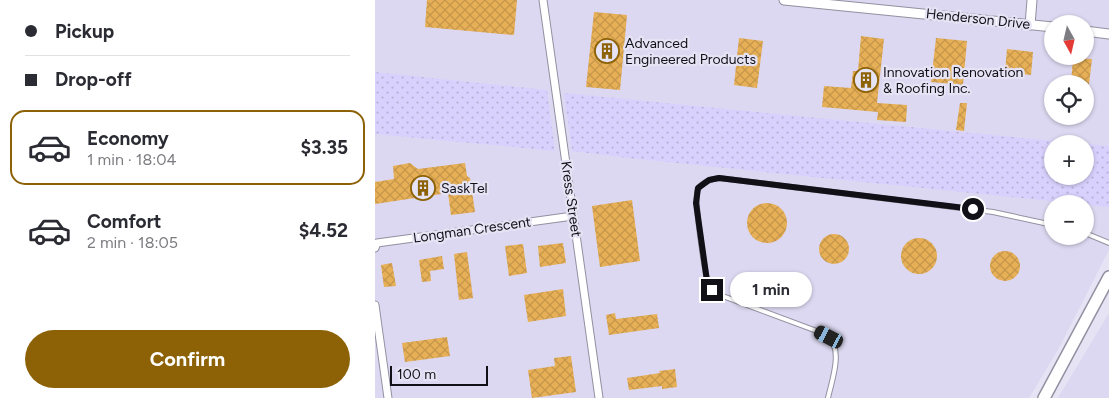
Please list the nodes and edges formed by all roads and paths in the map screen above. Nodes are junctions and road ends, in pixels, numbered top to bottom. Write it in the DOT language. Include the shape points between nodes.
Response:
graph roads {
  1 [pos="543,0"];
  2 [pos="784,0"];
  3 [pos="1032,0"];
  4 [pos="1030,25"];
  5 [pos="1044,26"];
  6 [pos="1094,33"];
  7 [pos="1109,34"];
  8 [pos="573,216"];
  9 [pos="1044,223"];
  10 [pos="1094,237"];
  11 [pos="1109,243"];
  12 [pos="375,248"];
  13 [pos="1109,277"];
  14 [pos="375,305"];
  15 [pos="388,398"];
  16 [pos="599,398"];
  17 [pos="828,398"];
  18 [pos="1044,398"];
  1 -- 8 [label="street, Kress Street"];
  2 -- 4 [label="street, Henderson Drive"];
  3 -- 4 [label="street"];
  4 -- 5 [label="street, Henderson Drive"];
  6 -- 7 [label="street"];
  8 -- 12 [label="street, Longman Crescent" via="377,243"];
  8 -- 16 [label="street, Kress Street"];
  9 -- 17 [label="lane" via="993,212 728,179 703,183 698,188 696,203 709,287 720,295 829,337 836,352"];
  10 -- 11 [label="lane"];
  13 -- 18 [label="main road"];
  14 -- 15 [label="street"];
}
